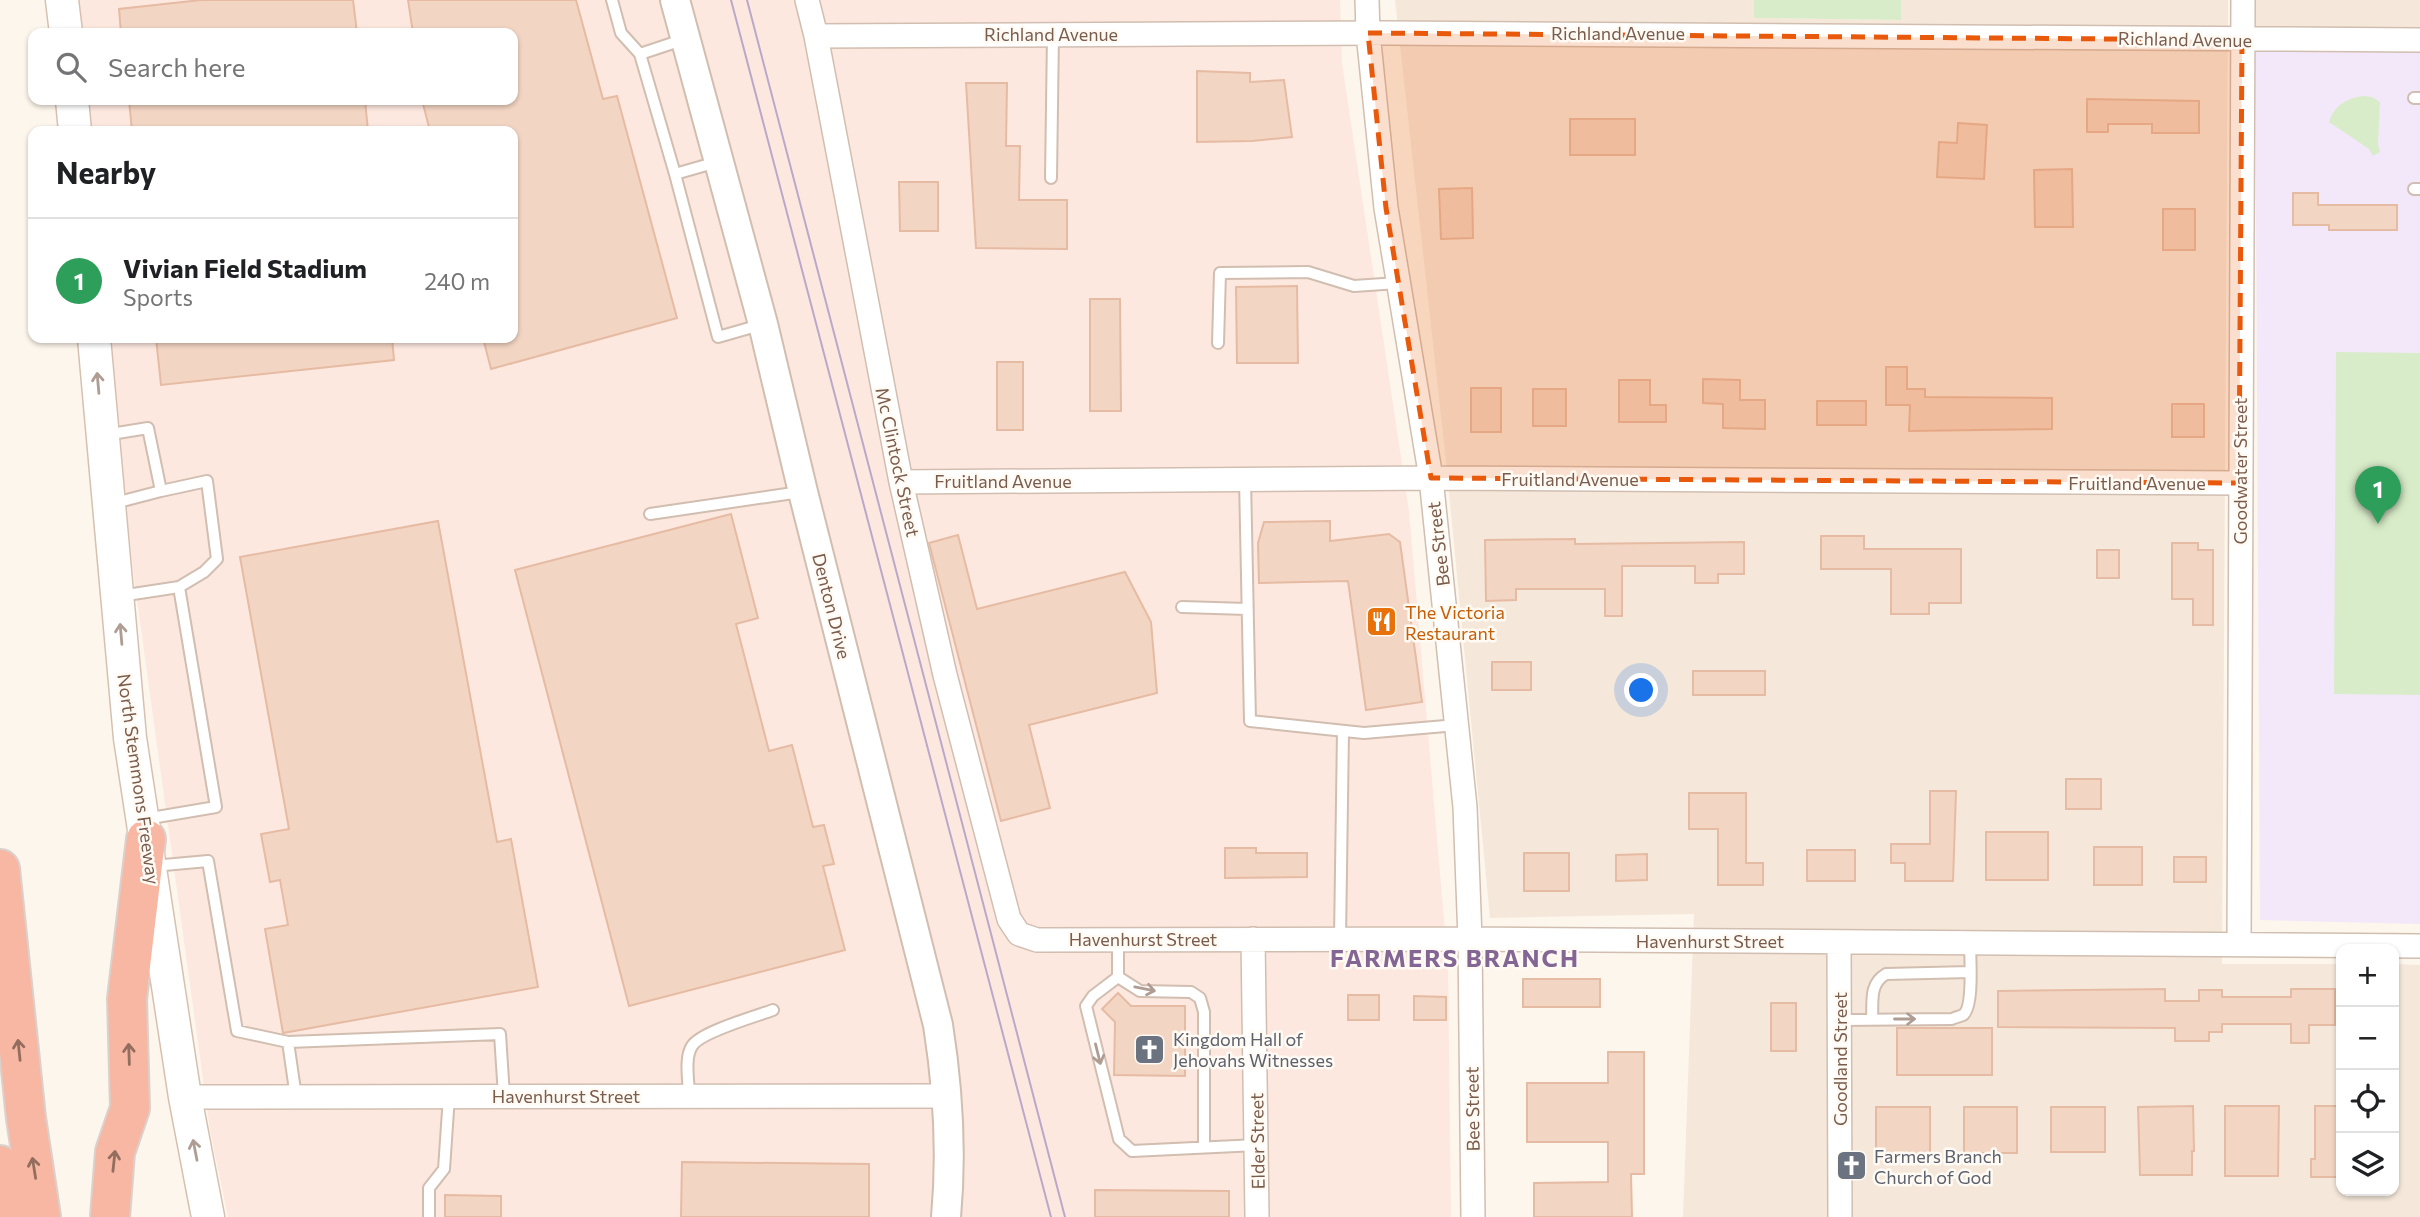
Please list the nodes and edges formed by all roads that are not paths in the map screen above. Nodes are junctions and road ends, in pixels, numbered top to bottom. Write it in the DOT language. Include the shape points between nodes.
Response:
graph roads {
  1 [pos="62,0"];
  2 [pos="612,0"];
  3 [pos="676,0"];
  4 [pos="807,0"];
  5 [pos="1367,0"];
  6 [pos="2243,0"];
  7 [pos="65,28"];
  8 [pos="1368,33"];
  9 [pos="1053,34"];
  10 [pos="816,36"];
  11 [pos="686,39"];
  12 [pos="2242,40"];
  13 [pos="2420,40"];
  14 [pos="640,54"];
  15 [pos="72,105"];
  16 [pos="75,126"];
  17 [pos="719,161"];
  18 [pos="675,174"];
  19 [pos="1051,178"];
  20 [pos="1398,283"];
  21 [pos="763,324"];
  22 [pos="94,343"];
  23 [pos="1218,343"];
  24 [pos="103,435"];
  25 [pos="1431,478"];
  26 [pos="1245,479"];
  27 [pos="901,482"];
  28 [pos="2239,484"];
  29 [pos="161,491"];
  30 [pos="803,492"];
  31 [pos="109,505"];
  32 [pos="650,514"];
  33 [pos="180,587"];
  34 [pos="117,596"];
  35 [pos="1182,607"];
  36 [pos="1247,609"];
  37 [pos="1457,725"];
  38 [pos="1343,731"];
  39 [pos="146,842"];
  40 [pos="0,869"];
  41 [pos="1009,919"];
  42 [pos="1253,939"];
  43 [pos="1340,939"];
  44 [pos="1470,939"];
  45 [pos="1118,940"];
  46 [pos="1839,942"];
  47 [pos="1970,943"];
  48 [pos="2239,943"];
  49 [pos="2420,946"];
  50 [pos="1970,972"];
  51 [pos="1118,977"];
  52 [pos="773,1010"];
  53 [pos="1872,1019"];
  54 [pos="1839,1020"];
  55 [pos="288,1042"];
  56 [pos="449,1096"];
  57 [pos="504,1096"];
  58 [pos="689,1096"];
  59 [pos="947,1096"];
  60 [pos="185,1097"];
  61 [pos="296,1097"];
  62 [pos="1258,1145"];
  63 [pos="1204,1146"];
  64 [pos="0,1165"];
  65 [pos="9,1217"];
  66 [pos="41,1217"];
  67 [pos="110,1217"];
  68 [pos="208,1217"];
  69 [pos="429,1217"];
  70 [pos="946,1217"];
  71 [pos="1258,1217"];
  72 [pos="1473,1217"];
  73 [pos="1840,1217"];
  1 -- 7 [label="main road"];
  2 -- 14 [label="lane" via="621,33"];
  3 -- 11 [label="street, Denton Drive"];
  4 -- 10 [label="street, Mc Clintock Street"];
  5 -- 8 [label="street, Bee Street"];
  6 -- 12 [label="street, Goodwater Street"];
  8 -- 9 [label="street, Richland Avenue"];
  8 -- 12 [label="street, Richland Avenue"];
  8 -- 20 [label="street, Bee Street"];
  9 -- 10 [label="street, Richland Avenue"];
  9 -- 19 [label="lane"];
  10 -- 27 [label="street, Mc Clintock Street"];
  11 -- 14 [label="lane"];
  11 -- 17 [label="street, Denton Drive"];
  12 -- 13 [label="street, Richland Avenue"];
  12 -- 28 [label="street, Goodwater Street"];
  14 -- 18 [label="lane"];
  15 -- 16 [label="main road"];
  17 -- 18 [label="lane"];
  17 -- 21 [label="street, Denton Drive"];
  18 -- 21 [label="lane" via="718,337"];
  20 -- 23 [label="lane" via="1354,286 1308,272 1220,273"];
  20 -- 25 [label="street, Bee Street"];
  21 -- 30 [label="street, Denton Drive"];
  24 -- 22 [label="main road, North Stemmons Freeway, one-way"];
  24 -- 29 [label="lane" via="148,428"];
  24 -- 31 [label="main road, North Stemmons Freeway"];
  25 -- 26 [label="street, Fruitland Avenue"];
  25 -- 28 [label="street, Fruitland Avenue"];
  25 -- 37 [label="street, Bee Street"];
  26 -- 27 [label="street, Fruitland Avenue"];
  26 -- 36 [label="lane"];
  27 -- 41 [label="street, Mc Clintock Street" via="945,675"];
  28 -- 48 [label="street, Goodwater Street"];
  29 -- 31 [label="lane"];
  29 -- 33 [label="lane" via="207,481 217,559"];
  30 -- 32 [label="lane"];
  30 -- 59 [label="street, Denton Drive" via="938,1024"];
  31 -- 34 [label="main road, North Stemmons Freeway"];
  33 -- 34 [label="lane"];
  33 -- 39 [label="lane" via="216,807"];
  39 -- 34 [label="main road, North Stemmons Freeway, one-way"];
  35 -- 36 [label="lane"];
  36 -- 38 [label="lane" via="1250,721"];
  37 -- 38 [label="lane"];
  37 -- 44 [label="street, Bee Street"];
  38 -- 43 [label="lane"];
  39 -- 55 [label="lane" via="208,861 237,1031"];
  39 -- 60 [label="main road, North Stemmons Freeway"];
  67 -- 39 [label="highway, one-way" via="114,1152 131,1108 127,999"];
  66 -- 40 [label="highway, one-way"];
  41 -- 45 [label="street, Havenhurst Street" via="1020,934 1037,940"];
  42 -- 43 [label="street, Havenhurst Street"];
  42 -- 45 [label="street, Havenhurst Street"];
  42 -- 62 [label="street, Elder Street"];
  43 -- 44 [label="street, Havenhurst Street"];
  44 -- 46 [label="street, Havenhurst Street"];
  44 -- 72 [label="street, Bee Street"];
  45 -- 51 [label="lane"];
  46 -- 47 [label="street, Havenhurst Street"];
  46 -- 54 [label="street, Goodland Street"];
  47 -- 48 [label="street, Havenhurst Street"];
  47 -- 50 [label="lane"];
  48 -- 49 [label="street, Havenhurst Street"];
  50 -- 53 [label="lane" via="1886,974 1873,988"];
  53 -- 50 [label="lane, one-way" via="1962,1016 1970,998"];
  51 -- 63 [label="lane, one-way" via="1140,992 1191,992 1200,998 1204,1013"];
  51 -- 63 [label="lane, one-way" via="1087,1006 1119,1139 1132,1152"];
  52 -- 58 [label="lane" via="691,1046"];
  53 -- 54 [label="lane"];
  54 -- 73 [label="street, Goodland Street"];
  55 -- 57 [label="lane" via="500,1034"];
  55 -- 61 [label="lane"];
  56 -- 57 [label="street, Havenhurst Street"];
  56 -- 61 [label="street, Havenhurst Street"];
  56 -- 69 [label="lane" via="444,1169 429,1188"];
  57 -- 58 [label="street, Havenhurst Street"];
  58 -- 59 [label="street, Havenhurst Street"];
  59 -- 70 [label="street, Denton Drive"];
  60 -- 61 [label="street, Havenhurst Street"];
  68 -- 60 [label="main road, North Stemmons Freeway, one-way"];
  62 -- 63 [label="lane"];
  62 -- 71 [label="street, Elder Street"];
  64 -- 65 [label="highway"];
}
